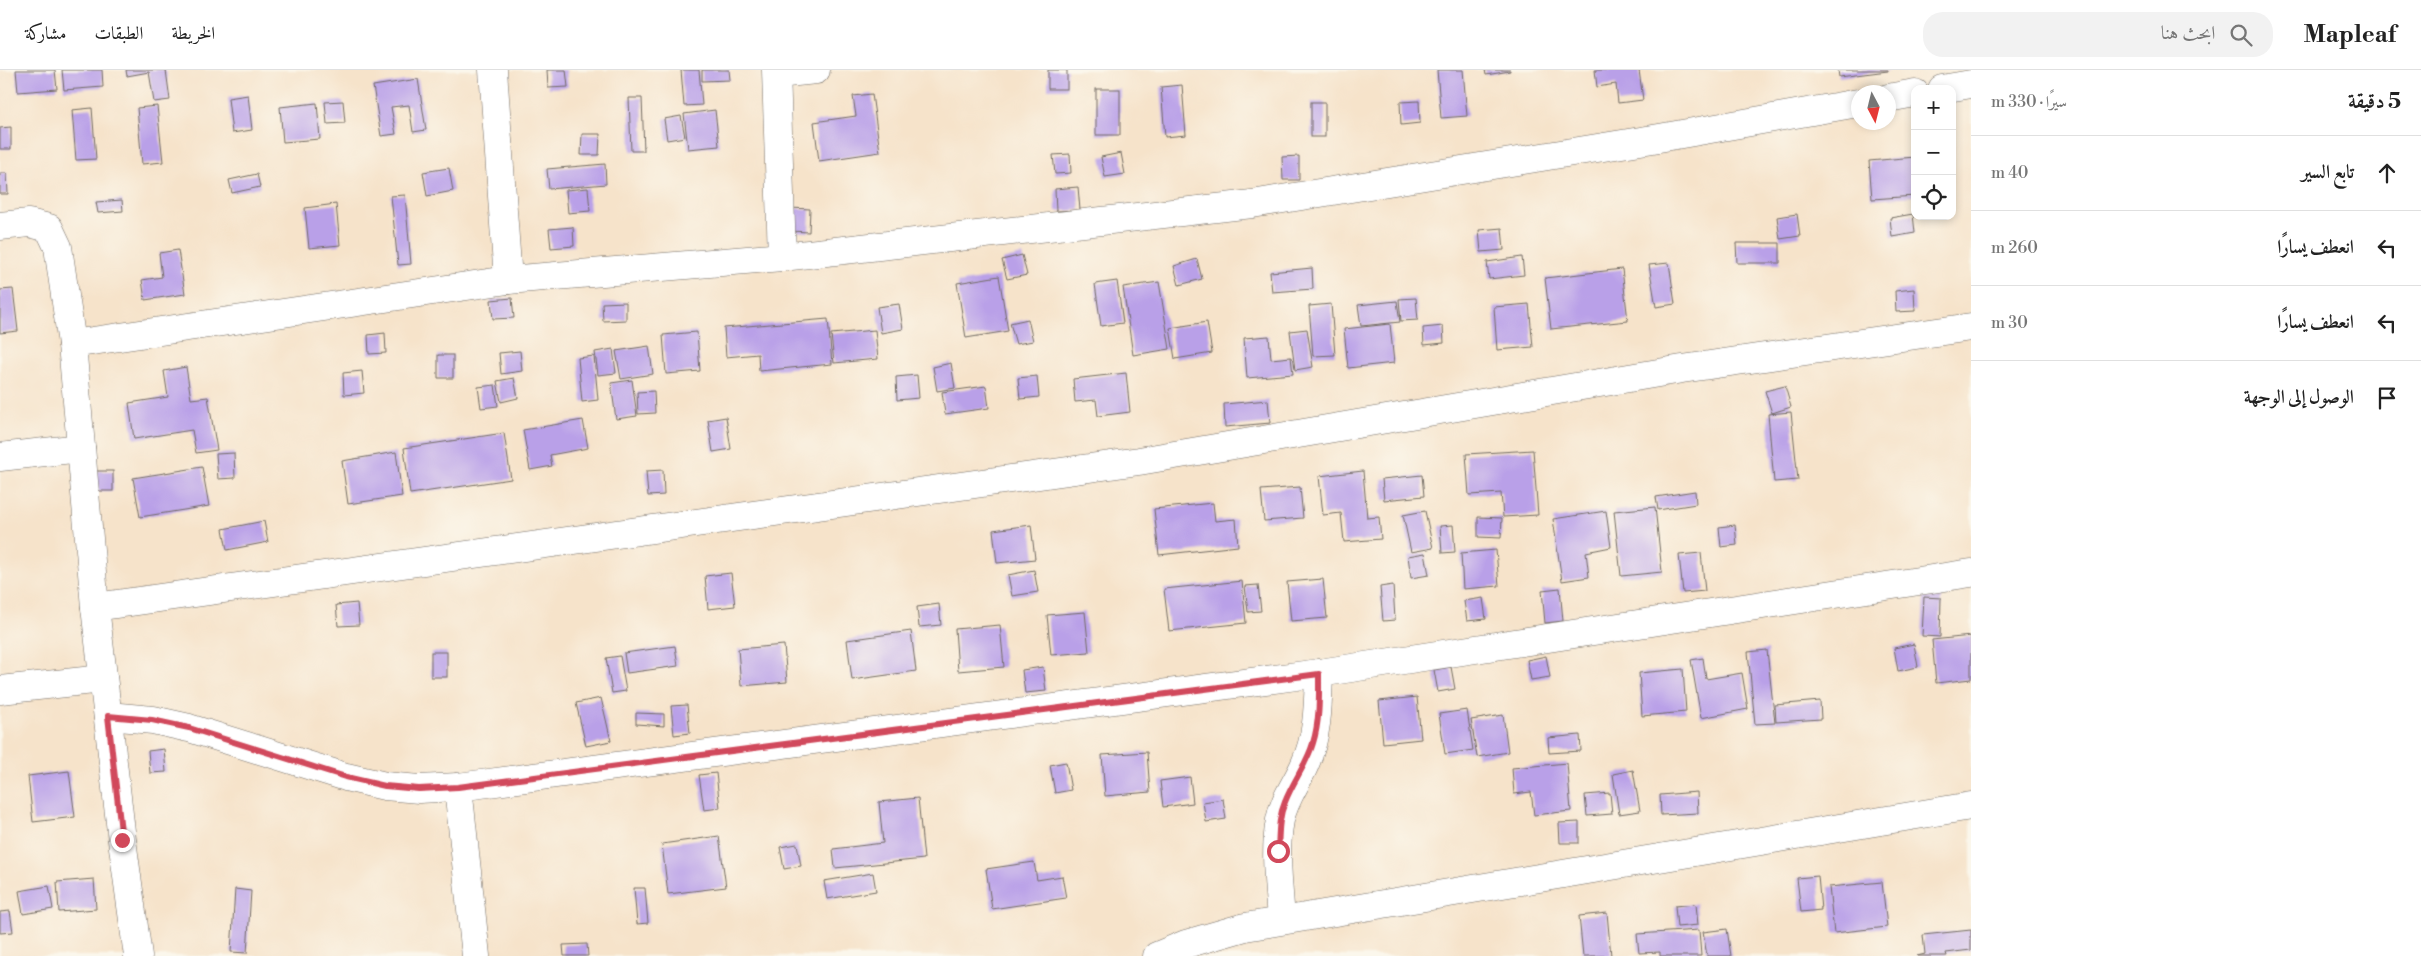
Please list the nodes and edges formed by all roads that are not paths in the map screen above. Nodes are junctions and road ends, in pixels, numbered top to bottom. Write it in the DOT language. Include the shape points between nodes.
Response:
graph roads {
  1 [pos="493,70"];
  2 [pos="816,70"];
  3 [pos="776,72"];
  4 [pos="1971,84"];
  5 [pos="1956,87"];
  6 [pos="1911,95"];
  7 [pos="1896,97"];
  8 [pos="1851,104"];
  9 [pos="0,226"];
  10 [pos="782,257"];
  11 [pos="508,280"];
  12 [pos="1971,327"];
  13 [pos="72,344"];
  14 [pos="81,448"];
  15 [pos="0,457"];
  16 [pos="1971,573"];
  17 [pos="95,607"];
  18 [pos="1319,674"];
  19 [pos="103,679"];
  20 [pos="0,690"];
  21 [pos="108,716"];
  22 [pos="458,787"];
  23 [pos="1971,806"];
  24 [pos="1281,920"];
  25 [pos="1186,950"];
  26 [pos="138,956"];
  27 [pos="476,956"];
  28 [pos="1157,956"];
  1 -- 11 [label="street"];
  2 -- 3 [label="street"];
  3 -- 10 [label="street"];
  4 -- 5 [label="street"];
  6 -- 7 [label="street"];
  8 -- 10 [label="street" via="1252,204"];
  9 -- 13 [label="street" via="29,223 49,228 58,247"];
  10 -- 11 [label="street"];
  11 -- 13 [label="street"];
  12 -- 17 [label="street" via="1682,369 1139,462"];
  13 -- 14 [label="street"];
  14 -- 15 [label="street"];
  14 -- 17 [label="street"];
  16 -- 18 [label="street"];
  17 -- 19 [label="street"];
  18 -- 22 [label="street"];
  18 -- 24 [label="street" via="1314,742 1279,821"];
  19 -- 20 [label="street"];
  19 -- 21 [label="street"];
  21 -- 22 [label="street" via="189,728 385,786 419,789"];
  21 -- 26 [label="street"];
  22 -- 27 [label="street"];
  23 -- 24 [label="street"];
  24 -- 25 [label="street" via="1245,927"];
  25 -- 28 [label="street"];
}
